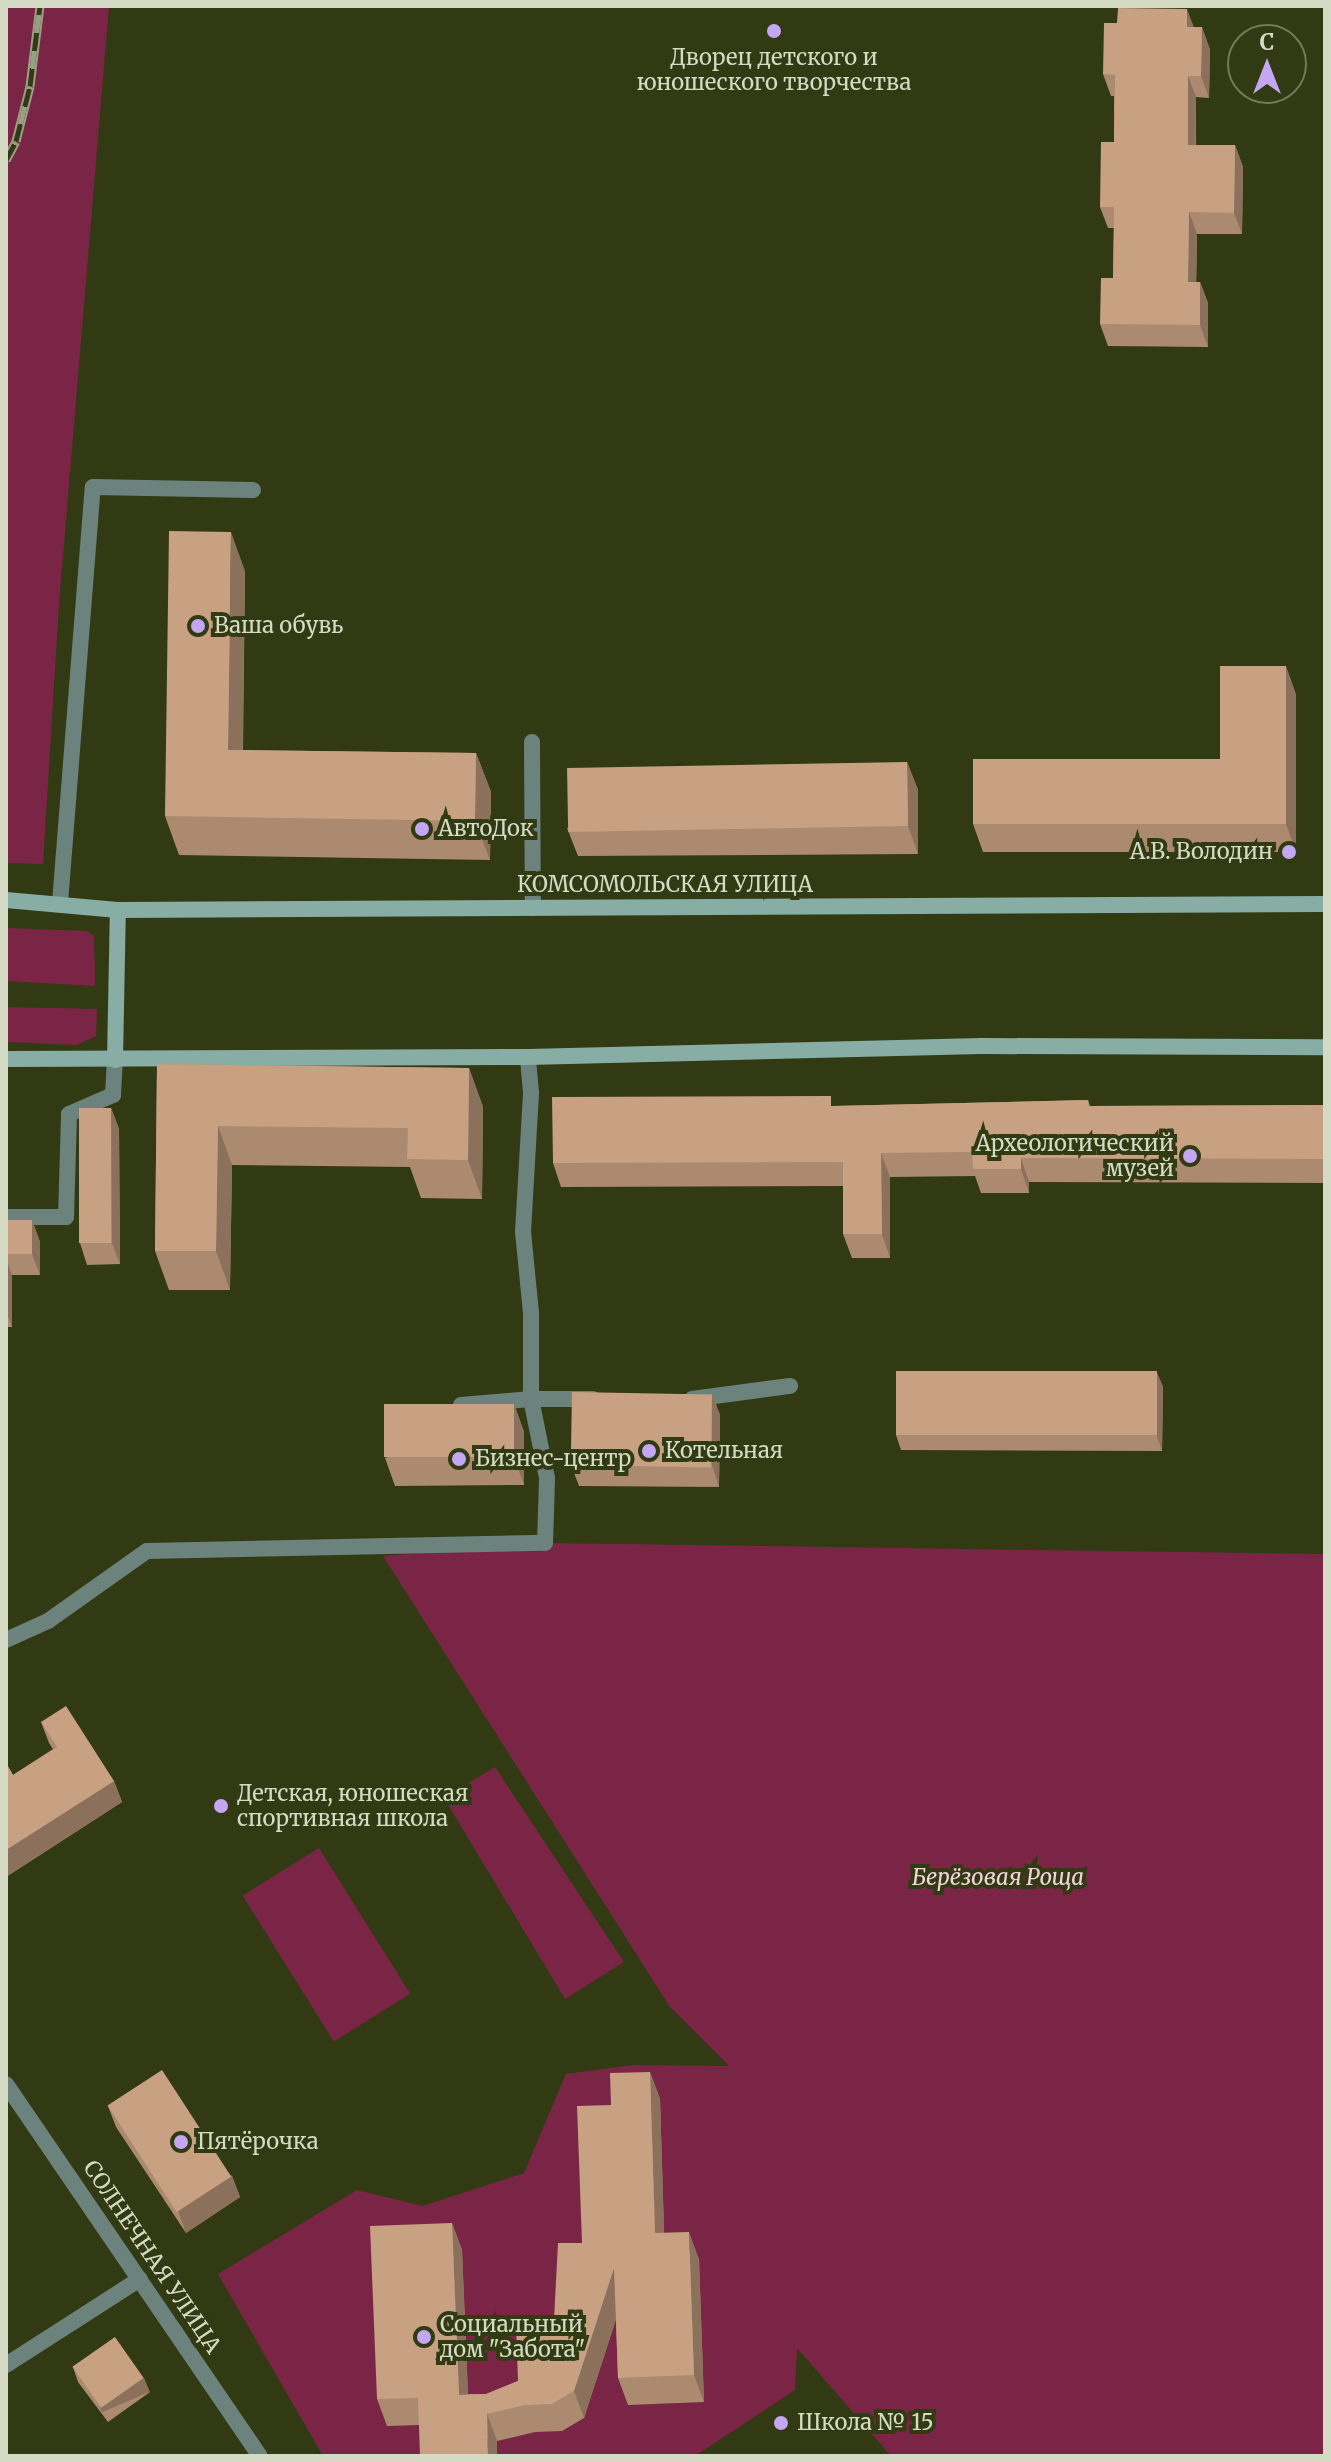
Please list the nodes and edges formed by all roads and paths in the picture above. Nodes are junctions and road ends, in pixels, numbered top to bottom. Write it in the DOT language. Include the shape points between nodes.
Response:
graph roads {
  1 [pos="253,490"];
  2 [pos="532,742"];
  3 [pos="6,900"];
  4 [pos="60,903"];
  5 [pos="1325,904"];
  6 [pos="533,908"];
  7 [pos="118,910"];
  8 [pos="1325,1047"];
  9 [pos="528,1057"];
  10 [pos="6,1059"];
  11 [pos="115,1060"];
  12 [pos="6,1217"];
  13 [pos="790,1386"];
  14 [pos="531,1399"];
  15 [pos="606,1400"];
  16 [pos="668,1400"];
  17 [pos="461,1405"];
  18 [pos="6,1640"];
  19 [pos="6,2084"];
  20 [pos="140,2279"];
  21 [pos="6,2365"];
  22 [pos="260,2456"];
  1 -- 4 [label="street" via="93,487"];
  2 -- 6 [label="street"];
  3 -- 4 [label="main road, КОМСОМОЛЬСКАЯ УЛИЦА"];
  4 -- 7 [label="main road, КОМСОМОЛЬСКАЯ УЛИЦА"];
  5 -- 6 [label="main road, КОМСОМОЛЬСКАЯ УЛИЦА"];
  6 -- 7 [label="main road, КОМСОМОЛЬСКАЯ УЛИЦА"];
  7 -- 11 [label="main road"];
  8 -- 9 [label="main road" via="982,1046"];
  9 -- 11 [label="main road"];
  9 -- 14 [label="street" via="531,1093 523,1232 531,1313"];
  10 -- 11 [label="main road"];
  11 -- 12 [label="street" via="113,1095 69,1114 66,1217"];
  13 -- 16 [label="street"];
  14 -- 15 [label="street"];
  14 -- 17 [label="street"];
  14 -- 18 [label="street" via="547,1478 545,1543 147,1551 48,1621"];
  19 -- 20 [label="street, СОЛНЕЧНАЯ УЛИЦА"];
  20 -- 21 [label="street"];
  20 -- 22 [label="street, СОЛНЕЧНАЯ УЛИЦА"];
}
